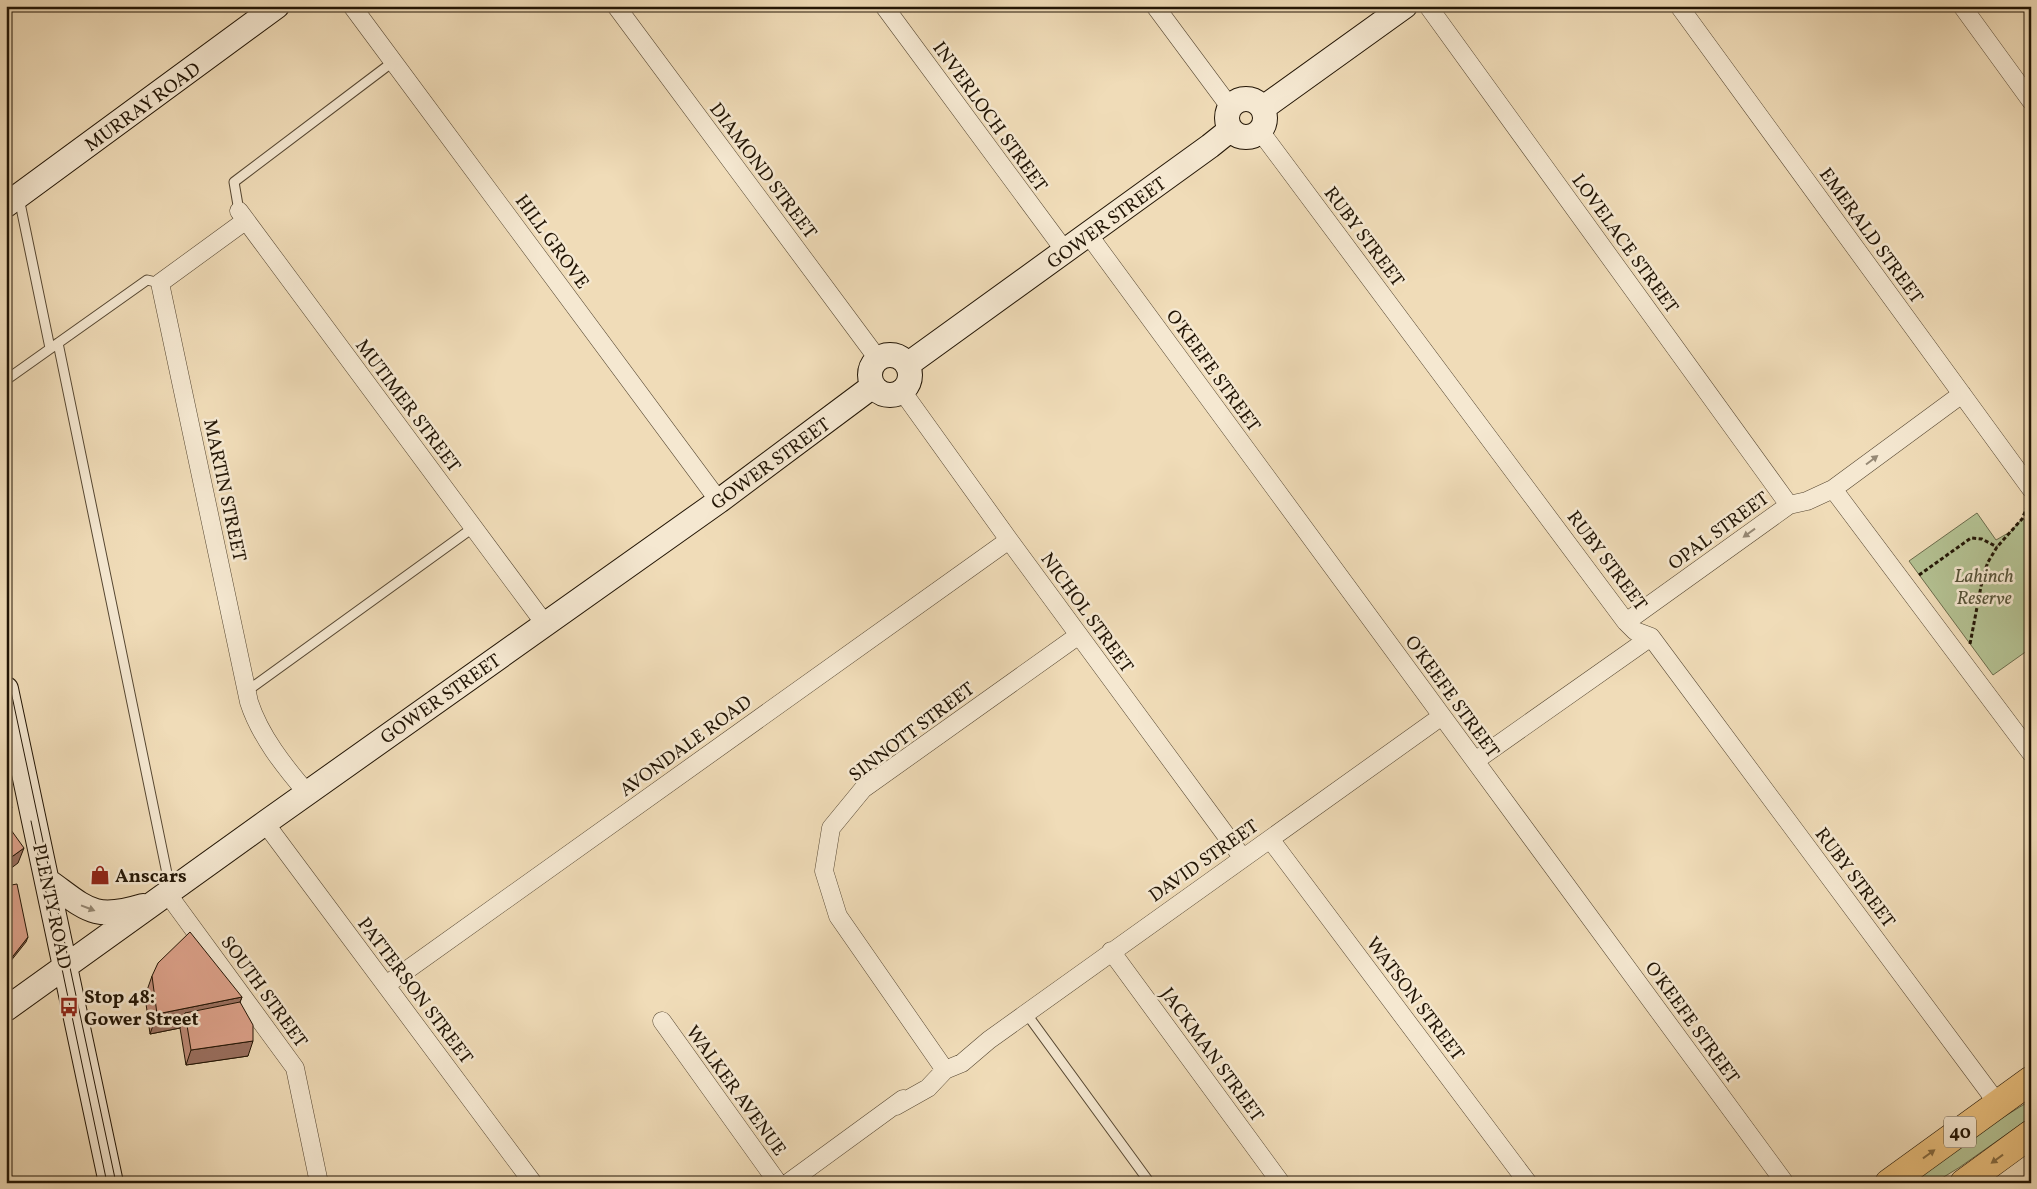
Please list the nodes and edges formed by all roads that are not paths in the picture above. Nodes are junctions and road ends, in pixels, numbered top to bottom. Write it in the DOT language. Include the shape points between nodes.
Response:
graph roads {
  1 [pos="277,6"];
  2 [pos="352,6"];
  3 [pos="616,6"];
  4 [pos="884,6"];
  5 [pos="1155,6"];
  6 [pos="1405,6"];
  7 [pos="1428,6"];
  8 [pos="1679,6"];
  9 [pos="1962,6"];
  10 [pos="394,61"];
  11 [pos="2031,101"];
  12 [pos="1263,108"];
  13 [pos="1230,118"];
  14 [pos="1260,131"];
  15 [pos="12,200"];
  16 [pos="242,216"];
  17 [pos="1088,234"];
  18 [pos="1064,252"];
  19 [pos="160,283"];
  20 [pos="54,346"];
  21 [pos="878,359"];
  22 [pos="907,365"];
  23 [pos="6,380"];
  24 [pos="873,386"];
  25 [pos="902,391"];
  26 [pos="1962,394"];
  27 [pos="1833,489"];
  28 [pos="2031,489"];
  29 [pos="719,501"];
  30 [pos="1789,505"];
  31 [pos="474,527"];
  32 [pos="1009,540"];
  33 [pos="1626,622"];
  34 [pos="545,624"];
  35 [pos="1079,635"];
  36 [pos="1651,637"];
  37 [pos="6,689"];
  38 [pos="247,691"];
  39 [pos="1442,716"];
  40 [pos="11,739"];
  41 [pos="2031,753"];
  42 [pos="1475,761"];
  43 [pos="307,793"];
  44 [pos="265,823"];
  45 [pos="1270,839"];
  46 [pos="1242,858"];
  47 [pos="48,882"];
  48 [pos="164,895"];
  49 [pos="1112,951"];
  50 [pos="66,966"];
  51 [pos="386,985"];
  52 [pos="6,1009"];
  53 [pos="1026,1013"];
  54 [pos="662,1021"];
  55 [pos="942,1067"];
  56 [pos="2031,1080"];
  57 [pos="1998,1104"];
  58 [pos="2031,1134"];
  59 [pos="111,1183"];
  60 [pos="319,1183"];
  61 [pos="533,1183"];
  62 [pos="778,1183"];
  63 [pos="788,1183"];
  64 [pos="1150,1183"];
  65 [pos="1281,1183"];
  66 [pos="1528,1183"];
  67 [pos="1785,1183"];
  68 [pos="1889,1183"];
  69 [pos="1964,1183"];
  1 -- 15 [label="street, MURRAY ROAD"];
  2 -- 10 [label="street, HILL GROVE"];
  3 -- 21 [label="street, DIAMOND STREET"];
  4 -- 18 [label="street, INVERLOCH STREET"];
  5 -- 13 [label="street"];
  6 -- 12 [label="street"];
  7 -- 30 [label="street, LOVELACE STREET"];
  8 -- 26 [label="street, EMERALD STREET"];
  9 -- 11 [label="street"];
  10 -- 16 [label="lane" via="234,182"];
  10 -- 29 [label="street, HILL GROVE"];
  12 -- 13 [label="street" via="1258,102 1243,99 1236,102"];
  12 -- 14 [label="street" via="1266,120"];
  13 -- 14 [label="street" via="1242,137"];
  13 -- 17 [label="street, GOWER STREET" via="1210,146"];
  14 -- 33 [label="street, RUBY STREET"];
  15 -- 20 [label="lane"];
  16 -- 19 [label="street"];
  16 -- 31 [label="street, MUTIMER STREET"];
  17 -- 18 [label="street, GOWER STREET"];
  17 -- 39 [label="street, O'KEEFE STREET"];
  18 -- 22 [label="street, GOWER STREET"];
  19 -- 20 [label="lane" via="147,280"];
  19 -- 38 [label="street, MARTIN STREET"];
  20 -- 23 [label="lane"];
  20 -- 48 [label="lane"];
  21 -- 22 [label="street" via="895,356"];
  21 -- 24 [label="street" via="870,373"];
  22 -- 25 [label="street" via="910,378"];
  24 -- 25 [label="street" via="886,395"];
  24 -- 29 [label="street, GOWER STREET"];
  25 -- 32 [label="street, NICHOL STREET"];
  27 -- 26 [label="street, OPAL STREET, one-way"];
  26 -- 28 [label="street, EMERALD STREET"];
  27 -- 30 [label="street, OPAL STREET"];
  27 -- 41 [label="street"];
  29 -- 34 [label="street, GOWER STREET"];
  30 -- 33 [label="street, OPAL STREET, one-way"];
  31 -- 34 [label="street, MUTIMER STREET"];
  31 -- 38 [label="lane"];
  32 -- 35 [label="street, NICHOL STREET"];
  32 -- 51 [label="street, AVONDALE ROAD"];
  33 -- 36 [label="street, RUBY STREET" via="1636,631"];
  34 -- 43 [label="street, GOWER STREET"];
  35 -- 46 [label="street, NICHOL STREET"];
  35 -- 55 [label="street, SINNOTT STREET" via="863,789 831,828 824,871 838,916"];
  36 -- 42 [label="street"];
  36 -- 57 [label="street, RUBY STREET"];
  37 -- 40 [label="street, PLENTY ROAD"];
  38 -- 43 [label="street, MARTIN STREET" via="254,719"];
  39 -- 42 [label="street, O'KEEFE STREET"];
  39 -- 45 [label="street, DAVID STREET"];
  40 -- 47 [label="street, PLENTY ROAD"];
  42 -- 67 [label="street, O'KEEFE STREET"];
  43 -- 44 [label="street, GOWER STREET"];
  44 -- 48 [label="street, GOWER STREET"];
  44 -- 51 [label="street, PATTERSON STREET"];
  45 -- 46 [label="street, DAVID STREET"];
  45 -- 66 [label="street, WATSON STREET"];
  46 -- 49 [label="street, DAVID STREET"];
  47 -- 48 [label="street, one-way" via="79,905 99,912 125,911"];
  47 -- 50 [label="street, PLENTY ROAD"];
  48 -- 50 [label="street, GOWER STREET"];
  48 -- 60 [label="street, SOUTH STREET" via="295,1068"];
  49 -- 53 [label="street, DAVID STREET"];
  49 -- 65 [label="street, JACKMAN STREET"];
  50 -- 52 [label="street, GOWER STREET"];
  50 -- 59 [label="street, PLENTY ROAD"];
  51 -- 61 [label="street, PATTERSON STREET"];
  53 -- 55 [label="street, DAVID STREET" via="962,1063"];
  53 -- 64 [label="lane"];
  54 -- 62 [label="street, WALKER AVENUE"];
  55 -- 63 [label="street, DAVID STREET" via="928,1088 896,1106"];
  56 -- 57 [label="highway, 40"];
  68 -- 57 [label="highway, 40, one-way"];
  58 -- 69 [label="highway, 40, one-way"];
}
